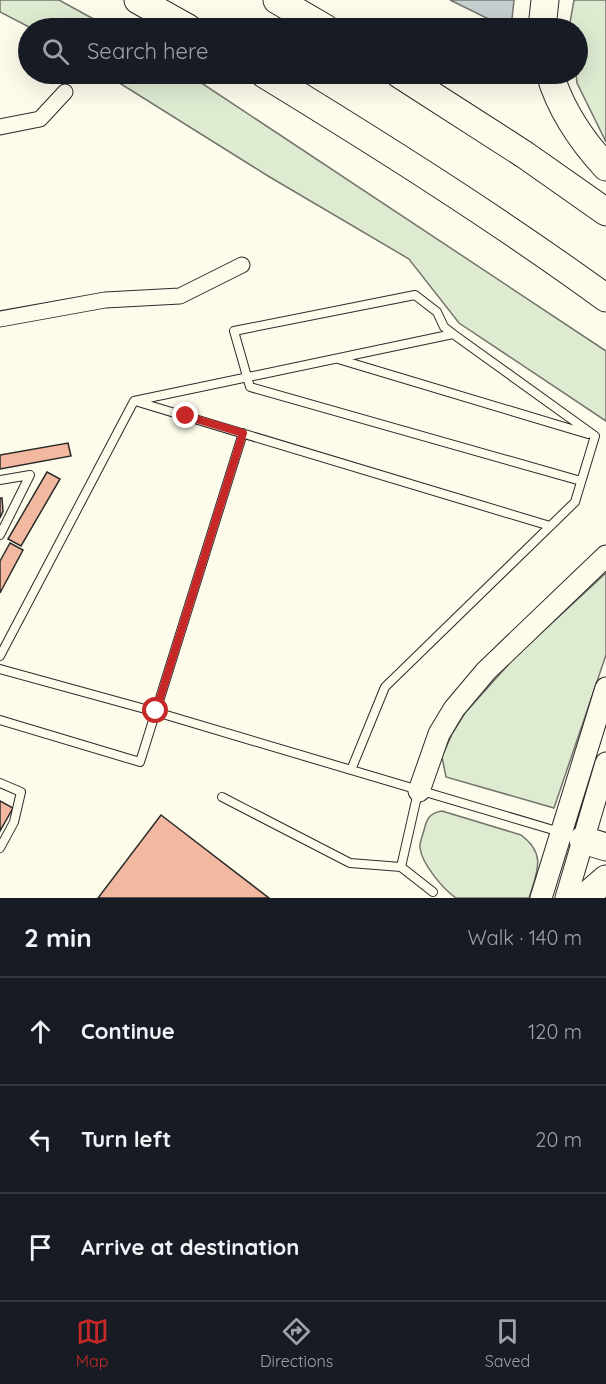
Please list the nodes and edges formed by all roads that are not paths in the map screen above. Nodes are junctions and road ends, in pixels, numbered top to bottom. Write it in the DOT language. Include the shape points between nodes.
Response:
graph roads {
  1 [pos="138,0"];
  2 [pos="277,0"];
  3 [pos="545,0"];
  4 [pos="170,18"];
  5 [pos="308,18"];
  6 [pos="543,18"];
  7 [pos="280,84"];
  8 [pos="415,84"];
  9 [pos="554,84"];
  10 [pos="65,92"];
  11 [pos="0,127"];
  12 [pos="606,167"];
  13 [pos="606,212"];
  14 [pos="242,265"];
  15 [pos="606,298"];
  16 [pos="0,319"];
  17 [pos="453,334"];
  18 [pos="336,359"];
  19 [pos="247,377"];
  20 [pos="134,401"];
  21 [pos="243,433"];
  22 [pos="595,436"];
  23 [pos="0,480"];
  24 [pos="581,481"];
  25 [pos="550,526"];
  26 [pos="0,535"];
  27 [pos="606,556"];
  28 [pos="0,656"];
  29 [pos="0,669"];
  30 [pos="606,688"];
  31 [pos="156,711"];
  32 [pos="0,720"];
  33 [pos="606,763"];
  34 [pos="351,770"];
  35 [pos="0,783"];
  36 [pos="419,790"];
  37 [pos="222,797"];
  38 [pos="583,840"];
  39 [pos="0,848"];
  40 [pos="401,867"];
  41 [pos="606,879"];
  42 [pos="433,892"];
  43 [pos="541,898"];
  44 [pos="566,898"];
  45 [pos="584,898"];
  1 -- 4 [label="highway"];
  2 -- 5 [label="highway"];
  3 -- 6 [label="highway"];
  7 -- 15 [label="highway" via="430,178"];
  8 -- 13 [label="highway"];
  9 -- 12 [label="highway" via="565,110"];
  10 -- 11 [label="street" via="40,119"];
  14 -- 16 [label="street" via="180,296 105,300"];
  17 -- 18 [label="lane"];
  17 -- 19 [label="lane" via="444,327 437,312 415,296 234,331"];
  17 -- 22 [label="lane"];
  18 -- 19 [label="lane"];
  18 -- 22 [label="lane"];
  19 -- 20 [label="lane"];
  19 -- 24 [label="lane" via="250,387"];
  20 -- 21 [label="lane"];
  20 -- 28 [label="lane"];
  21 -- 25 [label="lane"];
  21 -- 31 [label="lane"];
  22 -- 24 [label="lane"];
  23 -- 26 [label="lane" via="30,475"];
  24 -- 25 [label="lane" via="575,502"];
  25 -- 34 [label="lane" via="385,687"];
  27 -- 36 [label="main road" via="486,671 454,709 438,734"];
  29 -- 31 [label="lane"];
  30 -- 38 [label="main road"];
  31 -- 32 [label="lane" via="140,762"];
  31 -- 34 [label="lane"];
  33 -- 38 [label="main road"];
  34 -- 36 [label="lane"];
  35 -- 39 [label="lane" via="21,792 14,822"];
  36 -- 38 [label="lane"];
  36 -- 40 [label="lane"];
  37 -- 40 [label="lane" via="350,863"];
  38 -- 43 [label="main road"];
  38 -- 44 [label="main road"];
  40 -- 42 [label="lane"];
  41 -- 45 [label="highway"];
}
